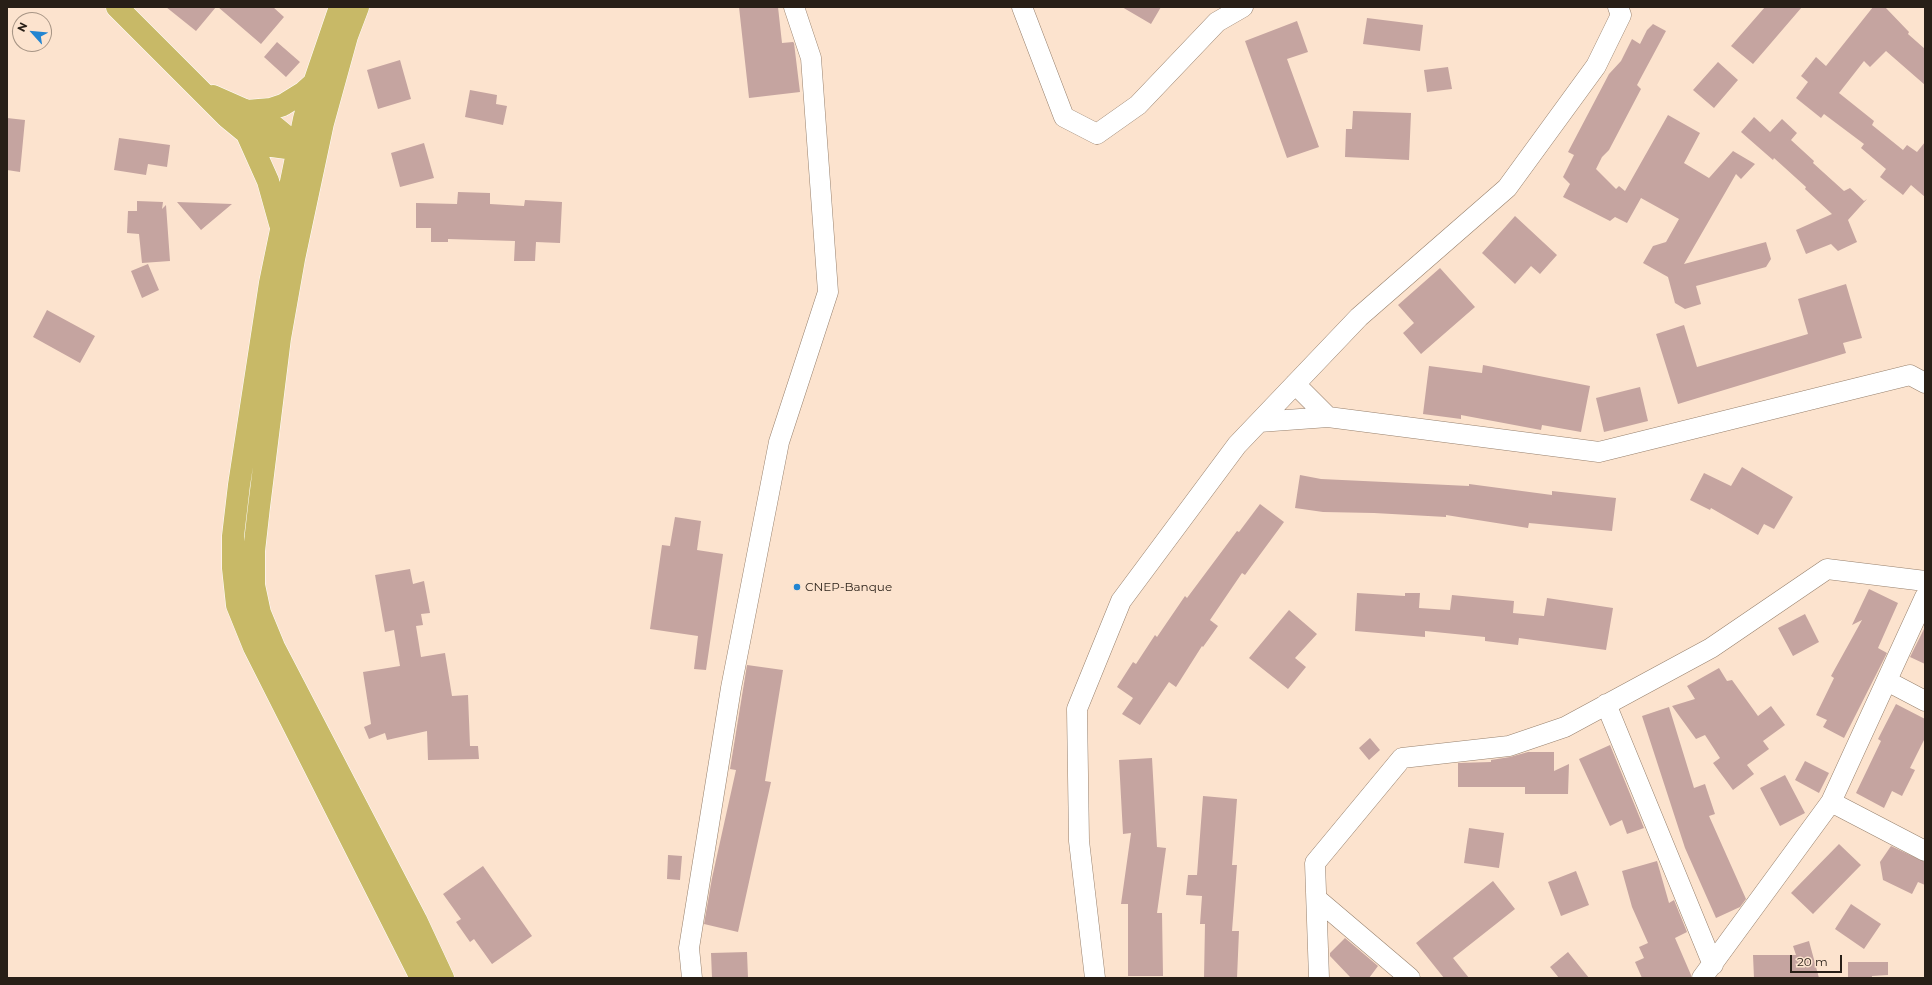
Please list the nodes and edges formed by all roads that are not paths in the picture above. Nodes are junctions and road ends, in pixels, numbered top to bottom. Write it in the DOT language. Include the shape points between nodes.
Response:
graph roads {
  1 [pos="117,7"];
  2 [pos="340,7"];
  3 [pos="358,7"];
  4 [pos="794,7"];
  5 [pos="1022,7"];
  6 [pos="1243,7"];
  7 [pos="1621,10"];
  8 [pos="314,83"];
  9 [pos="202,91"];
  10 [pos="247,111"];
  11 [pos="322,123"];
  12 [pos="247,134"];
  13 [pos="298,146"];
  14 [pos="311,175"];
  15 [pos="282,229"];
  16 [pos="1925,383"];
  17 [pos="1295,384"];
  18 [pos="1328,418"];
  19 [pos="1259,422"];
  20 [pos="1925,581"];
  21 [pos="1925,597"];
  22 [pos="1887,681"];
  23 [pos="1925,701"];
  24 [pos="1606,704"];
  25 [pos="1831,802"];
  26 [pos="1925,850"];
  27 [pos="1317,899"];
  28 [pos="1707,971"];
  29 [pos="421,978"];
  30 [pos="443,978"];
  31 [pos="692,978"];
  32 [pos="1095,978"];
  33 [pos="1319,978"];
  34 [pos="1410,978"];
  1 -- 9 [label="main road"];
  2 -- 8 [label="main road"];
  3 -- 11 [label="main road"];
  4 -- 31 [label="street" via="811,58 828,292 779,442 731,688 688,948"];
  5 -- 6 [label="street" via="1064,117 1098,134 1138,105 1217,22"];
  7 -- 17 [label="street" via="1596,66 1507,188 1359,317"];
  8 -- 10 [label="main road" via="283,105"];
  8 -- 13 [label="main road"];
  9 -- 10 [label="main road"];
  9 -- 12 [label="main road"];
  10 -- 13 [label="main road" via="275,127"];
  11 -- 13 [label="main road" via="316,132"];
  11 -- 14 [label="main road"];
  12 -- 13 [label="main road" via="265,145 276,148"];
  12 -- 15 [label="main road" via="268,181"];
  13 -- 14 [label="main road"];
  13 -- 15 [label="main road"];
  14 -- 30 [label="main road" via="280,338 254,552 254,585 260,613 274,647 416,920"];
  15 -- 29 [label="main road" via="263,325 233,536 237,605 254,647"];
  16 -- 18 [label="street" via="1910,375 1599,452"];
  17 -- 18 [label="street"];
  17 -- 19 [label="street"];
  18 -- 19 [label="street"];
  19 -- 32 [label="street" via="1237,445 1121,601 1077,709 1078,841"];
  20 -- 24 [label="street" via="1827,569 1711,648"];
  21 -- 22 [label="street"];
  22 -- 23 [label="street"];
  22 -- 25 [label="street"];
  24 -- 27 [label="street" via="1565,727 1509,746 1402,758 1315,863"];
  24 -- 28 [label="street"];
  25 -- 26 [label="street"];
  25 -- 28 [label="street"];
  27 -- 33 [label="street"];
  27 -- 34 [label="street"];
}
